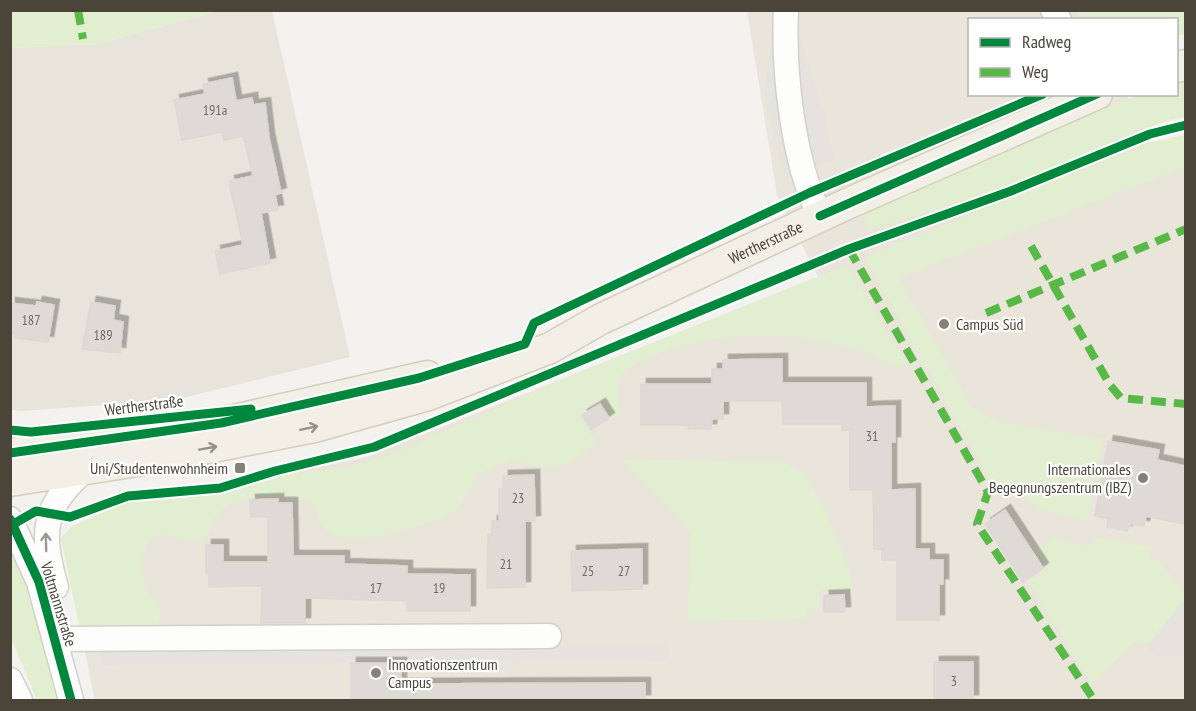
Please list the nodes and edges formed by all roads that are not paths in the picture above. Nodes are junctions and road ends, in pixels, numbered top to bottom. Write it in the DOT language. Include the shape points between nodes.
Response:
graph roads {
  1 [pos="786,10"];
  2 [pos="1092,96"];
  3 [pos="820,216"];
  4 [pos="601,319"];
  5 [pos="281,408"];
  6 [pos="10,430"];
  7 [pos="10,453"];
  8 [pos="88,467"];
  9 [pos="10,481"];
  10 [pos="10,519"];
  11 [pos="549,636"];
  12 [pos="55,639"];
  13 [pos="10,680"];
  14 [pos="20,700"];
  15 [pos="71,700"];
  1 -- 3 [label="street" via="797,143 809,193"];
  2 -- 3 [label="main road, Wertherstraße"];
  3 -- 4 [label="main road, Wertherstraße"];
  4 -- 5 [label="main road, Wertherstraße" via="418,378"];
  8 -- 4 [label="main road, Wertherstraße, one-way" via="222,446 376,411 490,373 550,348"];
  5 -- 6 [label="main road, Wertherstraße" via="228,410 31,432"];
  5 -- 7 [label="main road, Wertherstraße" via="221,423"];
  8 -- 9 [label="main road, Wertherstraße"];
  12 -- 8 [label="street, one-way" via="61,620 45,535 57,500"];
  10 -- 12 [label="street, Voltmannstraße" via="39,582"];
  11 -- 12 [label="street"];
  12 -- 15 [label="street, Voltmannstraße"];
  13 -- 14 [label="street"];
}
